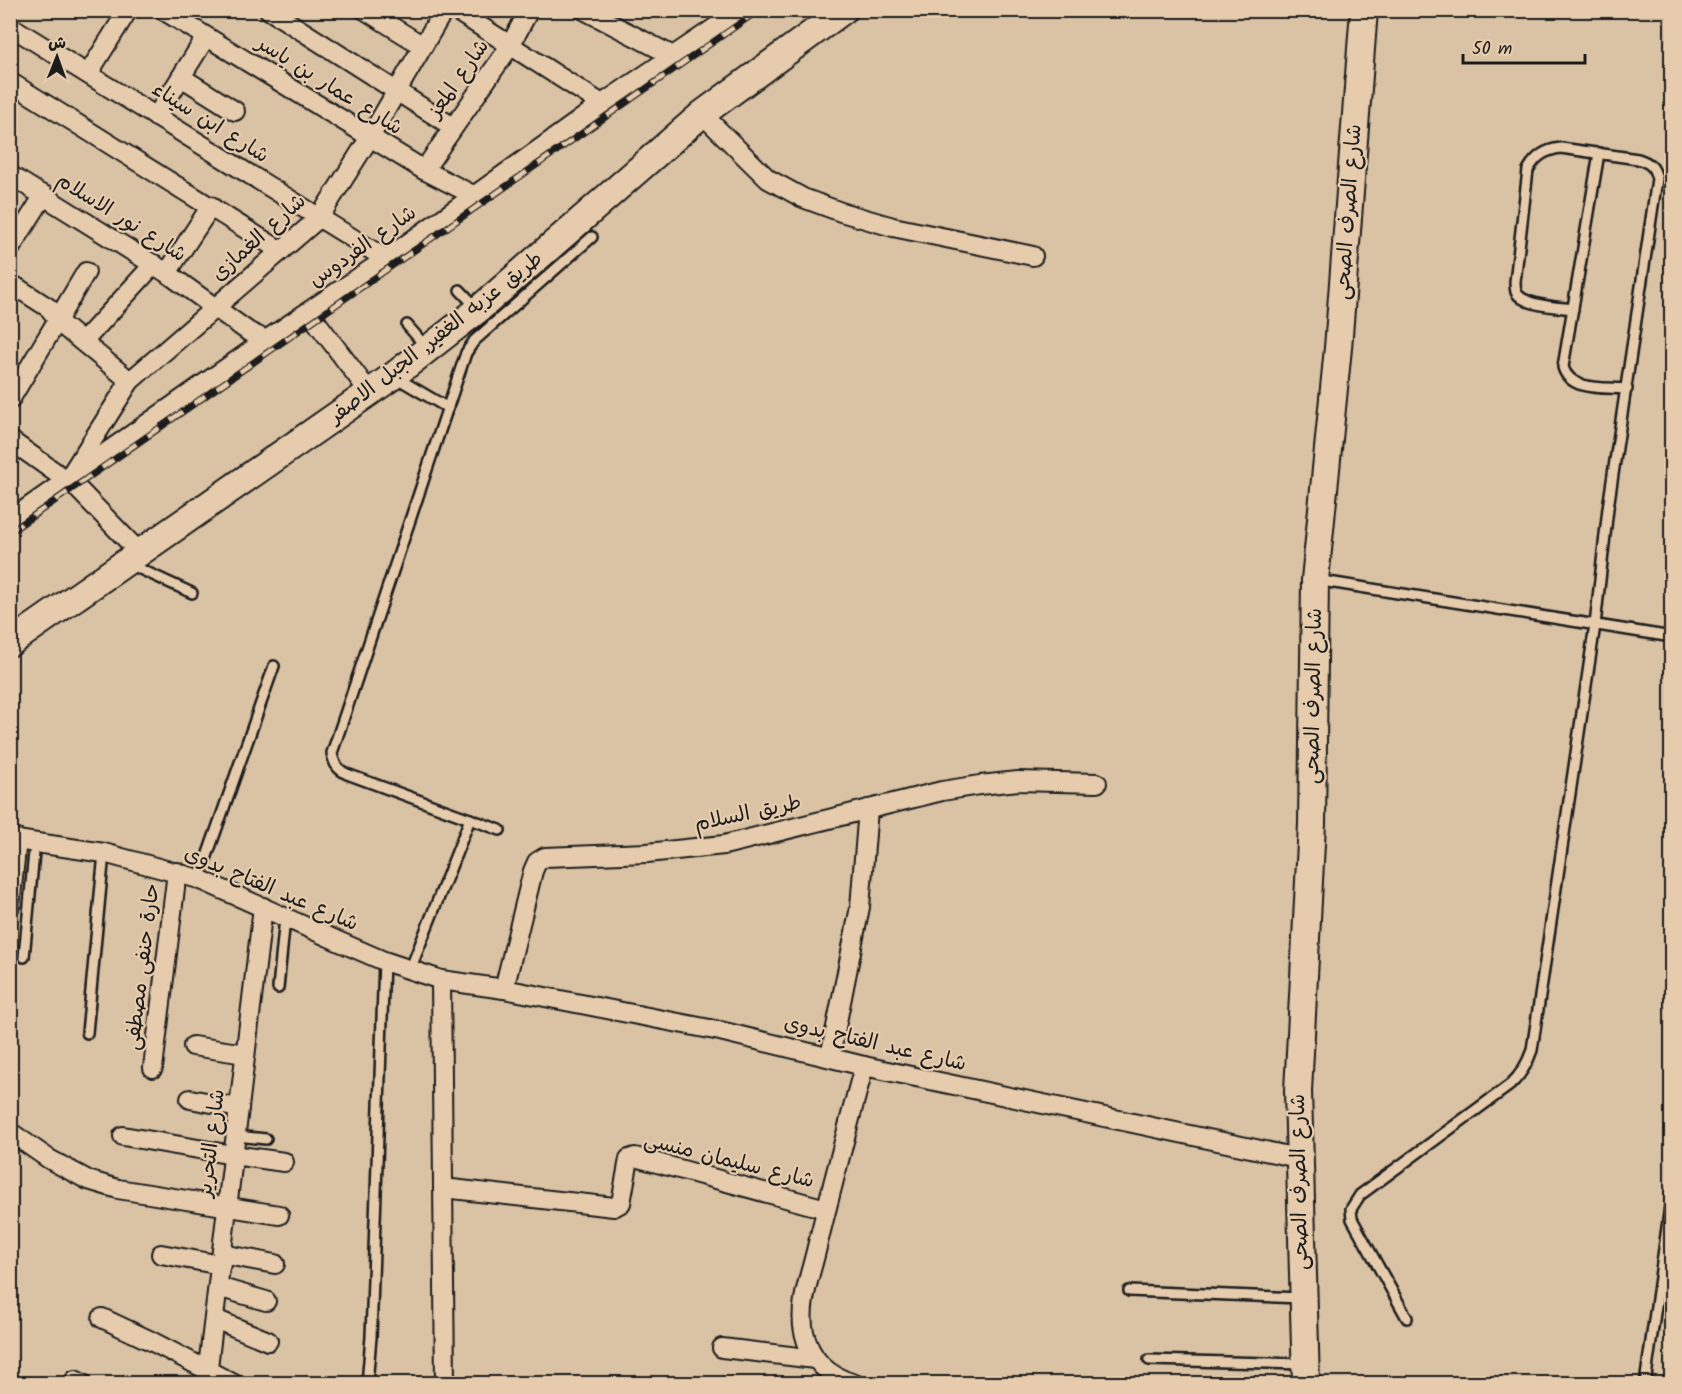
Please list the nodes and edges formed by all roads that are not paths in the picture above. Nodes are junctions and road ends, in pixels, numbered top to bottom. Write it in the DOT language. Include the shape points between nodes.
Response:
graph roads {
  1 [pos="128,10"];
  2 [pos="163,10"];
  3 [pos="269,10"];
  4 [pos="365,10"];
  5 [pos="444,10"];
  6 [pos="455,10"];
  7 [pos="529,10"];
  8 [pos="584,10"];
  9 [pos="741,10"];
  10 [pos="1364,10"];
  11 [pos="830,14"];
  12 [pos="10,26"];
  13 [pos="207,37"];
  14 [pos="510,45"];
  15 [pos="423,46"];
  16 [pos="673,56"];
  17 [pos="88,74"];
  18 [pos="182,77"];
  19 [pos="10,82"];
  20 [pos="396,91"];
  21 [pos="602,104"];
  22 [pos="235,111"];
  23 [pos="702,114"];
  24 [pos="156,117"];
  25 [pos="453,127"];
  26 [pos="370,137"];
  27 [pos="1599,153"];
  28 [pos="424,170"];
  29 [pos="10,175"];
  30 [pos="44,195"];
  31 [pos="475,196"];
  32 [pos="211,206"];
  33 [pos="319,218"];
  34 [pos="592,237"];
  35 [pos="10,249"];
  36 [pos="281,251"];
  37 [pos="1033,256"];
  38 [pos="386,259"];
  39 [pos="160,269"];
  40 [pos="86,272"];
  41 [pos="10,283"];
  42 [pos="460,290"];
  43 [pos="217,307"];
  44 [pos="479,309"];
  45 [pos="1573,309"];
  46 [pos="309,312"];
  47 [pos="58,321"];
  48 [pos="407,325"];
  49 [pos="266,340"];
  50 [pos="83,342"];
  51 [pos="428,349"];
  52 [pos="393,376"];
  53 [pos="130,381"];
  54 [pos="1627,389"];
  55 [pos="370,393"];
  56 [pos="10,400"];
  57 [pos="448,408"];
  58 [pos="10,440"];
  59 [pos="67,480"];
  60 [pos="10,520"];
  61 [pos="132,557"];
  62 [pos="1315,580"];
  63 [pos="192,593"];
  64 [pos="1595,625"];
  65 [pos="1671,637"];
  66 [pos="10,643"];
  67 [pos="274,666"];
  68 [pos="1097,783"];
  69 [pos="868,809"];
  70 [pos="470,819"];
  71 [pos="500,830"];
  72 [pos="21,840"];
  73 [pos="104,853"];
  74 [pos="177,872"];
  75 [pos="199,879"];
  76 [pos="10,906"];
  77 [pos="262,907"];
  78 [pos="285,918"];
  79 [pos="24,957"];
  80 [pos="384,961"];
  81 [pos="410,970"];
  82 [pos="441,980"];
  83 [pos="278,988"];
  84 [pos="504,989"];
  85 [pos="87,1033"];
  86 [pos="193,1046"];
  87 [pos="245,1054"];
  88 [pos="830,1057"];
  89 [pos="864,1066"];
  90 [pos="153,1068"];
  91 [pos="190,1099"];
  92 [pos="239,1108"];
  93 [pos="10,1132"];
  94 [pos="123,1136"];
  95 [pos="236,1136"];
  96 [pos="266,1139"];
  97 [pos="233,1155"];
  98 [pos="1299,1158"];
  99 [pos="284,1162"];
  100 [pos="443,1188"];
  101 [pos="1671,1192"];
  102 [pos="227,1208"];
  103 [pos="826,1209"];
  104 [pos="279,1215"];
  105 [pos="1670,1222"];
  106 [pos="161,1254"];
  107 [pos="221,1260"];
  108 [pos="275,1264"];
  109 [pos="218,1287"];
  110 [pos="1129,1291"];
  111 [pos="1303,1298"];
  112 [pos="266,1301"];
  113 [pos="102,1318"];
  114 [pos="1407,1318"];
  115 [pos="215,1319"];
  116 [pos="268,1341"];
  117 [pos="722,1348"];
  118 [pos="1149,1360"];
  119 [pos="824,1371"];
  120 [pos="1306,1374"];
  121 [pos="207,1377"];
  122 [pos="234,1383"];
  123 [pos="367,1383"];
  124 [pos="445,1383"];
  125 [pos="855,1383"];
  126 [pos="1645,1383"];
  1 -- 17 [label="street"];
  2 -- 13 [label="street, شارع عمار بن ياسر"];
  3 -- 20 [label="street"];
  4 -- 15 [label="street"];
  5 -- 15 [label="street, شارع الغمازى"];
  6 -- 14 [label="street"];
  7 -- 14 [label="street, شارع المعز"];
  8 -- 16 [label="street"];
  9 -- 16 [label="street, شارع الفردوس"];
  10 -- 62 [label="street, شارع الصرف الصحى" via="1338,348"];
  11 -- 23 [label="street, طريق عزبه الغفير, الجبل الاصفر"];
  12 -- 17 [label="street, شارع ابن سيناء"];
  13 -- 18 [label="street"];
  13 -- 26 [label="street, شارع عمار بن ياسر"];
  14 -- 21 [label="street"];
  14 -- 25 [label="street, شارع المعز"];
  15 -- 20 [label="street, شارع الغمازى"];
  16 -- 21 [label="street, شارع الفردوس"];
  17 -- 24 [label="street, شارع ابن سيناء"];
  18 -- 22 [label="street"];
  18 -- 24 [label="street"];
  19 -- 32 [label="street"];
  20 -- 25 [label="street"];
  20 -- 26 [label="street, شارع الغمازى"];
  21 -- 31 [label="street, شارع الفردوس"];
  23 -- 37 [label="street" via="768,179 803,198 893,227"];
  23 -- 44 [label="street, طريق عزبه الغفير, الجبل الاصفر"];
  24 -- 33 [label="street, شارع ابن سيناء"];
  25 -- 28 [label="street, شارع المعز"];
  26 -- 28 [label="street, شارع عمار بن ياسر"];
  26 -- 33 [label="street, شارع الغمازى"];
  27 -- 45 [label="lane"];
  27 -- 45 [label="lane" via="1551,149 1533,161 1528,170 1516,292 1533,303"];
  27 -- 54 [label="lane" via="1649,163 1657,179"];
  28 -- 31 [label="street, شارع عمار بن ياسر"];
  29 -- 30 [label="street, شارع نور الاسلام"];
  30 -- 35 [label="street"];
  30 -- 39 [label="street, شارع نور الاسلام"];
  31 -- 38 [label="street, شارع الفردوس"];
  32 -- 36 [label="street"];
  32 -- 39 [label="street"];
  33 -- 36 [label="street, شارع الغمازى"];
  33 -- 38 [label="street, شارع ابن سيناء"];
  34 -- 57 [label="lane" via="470,347"];
  36 -- 43 [label="street, شارع الغمازى"];
  38 -- 46 [label="street, شارع الفردوس"];
  39 -- 43 [label="street, شارع نور الاسلام"];
  39 -- 50 [label="street"];
  40 -- 47 [label="street"];
  41 -- 47 [label="street" via="49,308"];
  42 -- 44 [label="lane"];
  43 -- 49 [label="street, شارع نور الاسلام"];
  43 -- 53 [label="street, شارع الغمازى"];
  44 -- 51 [label="street, طريق عزبه الغفير, الجبل الاصفر"];
  45 -- 54 [label="lane" via="1563,367 1565,376 1582,385"];
  46 -- 49 [label="street, شارع الفردوس"];
  46 -- 55 [label="street"];
  47 -- 50 [label="street"];
  47 -- 56 [label="street"];
  48 -- 51 [label="lane"];
  49 -- 59 [label="street, شارع الفردوس"];
  50 -- 53 [label="street"];
  51 -- 52 [label="street, طريق عزبه الغفير, الجبل الاصفر"];
  52 -- 55 [label="street, طريق عزبه الغفير, الجبل الاصفر"];
  52 -- 57 [label="lane"];
  53 -- 59 [label="street, شارع الغمازى"];
  54 -- 64 [label="lane"];
  55 -- 61 [label="street, طريق عزبه الغفير, الجبل الاصفر"];
  57 -- 70 [label="lane" via="332,753 339,770 347,774"];
  58 -- 59 [label="street"];
  59 -- 60 [label="street, شارع الفردوس"];
  59 -- 61 [label="street"];
  61 -- 63 [label="lane"];
  61 -- 66 [label="street, طريق عزبه الغفير, الجبل الاصفر"];
  62 -- 64 [label="lane"];
  62 -- 98 [label="street, شارع الصرف الصحى" via="1312,824 1298,1091"];
  64 -- 65 [label="lane"];
  64 -- 114 [label="lane" via="1527,1064 1510,1085 1360,1195 1351,1209 1352,1219"];
  67 -- 75 [label="lane"];
  68 -- 69 [label="street, طريق السلام" via="1018,781 980,785"];
  69 -- 84 [label="street, طريق السلام" via="723,845 544,857 533,871"];
  69 -- 88 [label="street" via="860,907"];
  70 -- 71 [label="lane"];
  70 -- 81 [label="lane"];
  72 -- 73 [label="street, شارع عبد الفتاح بدوى"];
  72 -- 76 [label="street"];
  72 -- 79 [label="lane"];
  73 -- 74 [label="street, شارع عبد الفتاح بدوى"];
  73 -- 85 [label="lane"];
  74 -- 75 [label="street, شارع عبد الفتاح بدوى"];
  74 -- 90 [label="street, حارة حنفى مصطفى"];
  75 -- 77 [label="street, شارع عبد الفتاح بدوى"];
  77 -- 78 [label="street, شارع عبد الفتاح بدوى"];
  77 -- 87 [label="street, شارع التحرير"];
  78 -- 80 [label="street, شارع عبد الفتاح بدوى"];
  78 -- 83 [label="lane"];
  80 -- 81 [label="street, شارع عبد الفتاح بدوى"];
  80 -- 123 [label="lane"];
  81 -- 82 [label="street, شارع عبد الفتاح بدوى"];
  82 -- 84 [label="street, شارع عبد الفتاح بدوى"];
  82 -- 100 [label="street"];
  84 -- 88 [label="street, شارع عبد الفتاح بدوى"];
  86 -- 87 [label="street"];
  87 -- 92 [label="street, شارع التحرير"];
  88 -- 89 [label="street, شارع عبد الفتاح بدوى"];
  89 -- 98 [label="street, شارع عبد الفتاح بدوى"];
  89 -- 103 [label="street"];
  91 -- 92 [label="street"];
  92 -- 95 [label="street, شارع التحرير"];
  93 -- 102 [label="street" via="88,1180"];
  94 -- 97 [label="street"];
  95 -- 96 [label="lane"];
  95 -- 97 [label="street, شارع التحرير"];
  97 -- 99 [label="street"];
  97 -- 102 [label="street, شارع التحرير"];
  98 -- 111 [label="street, شارع الصرف الصحى"];
  100 -- 103 [label="street, شارع سليمان منسى" via="614,1207 621,1203 629,1159 635,1157"];
  100 -- 124 [label="street"];
  101 -- 105 [label="lane"];
  102 -- 104 [label="street"];
  102 -- 107 [label="street, شارع التحرير"];
  103 -- 119 [label="street" via="802,1314 807,1345"];
  105 -- 126 [label="lane"];
  106 -- 107 [label="street"];
  107 -- 108 [label="street"];
  107 -- 109 [label="street, شارع التحرير"];
  109 -- 112 [label="street"];
  109 -- 115 [label="street, شارع التحرير"];
  110 -- 111 [label="lane"];
  111 -- 120 [label="street, شارع الصرف الصحى"];
  113 -- 121 [label="street"];
  115 -- 116 [label="street"];
  115 -- 121 [label="street, شارع التحرير"];
  117 -- 119 [label="street"];
  118 -- 120 [label="lane"];
  119 -- 125 [label="street"];
  121 -- 122 [label="street"];
}
